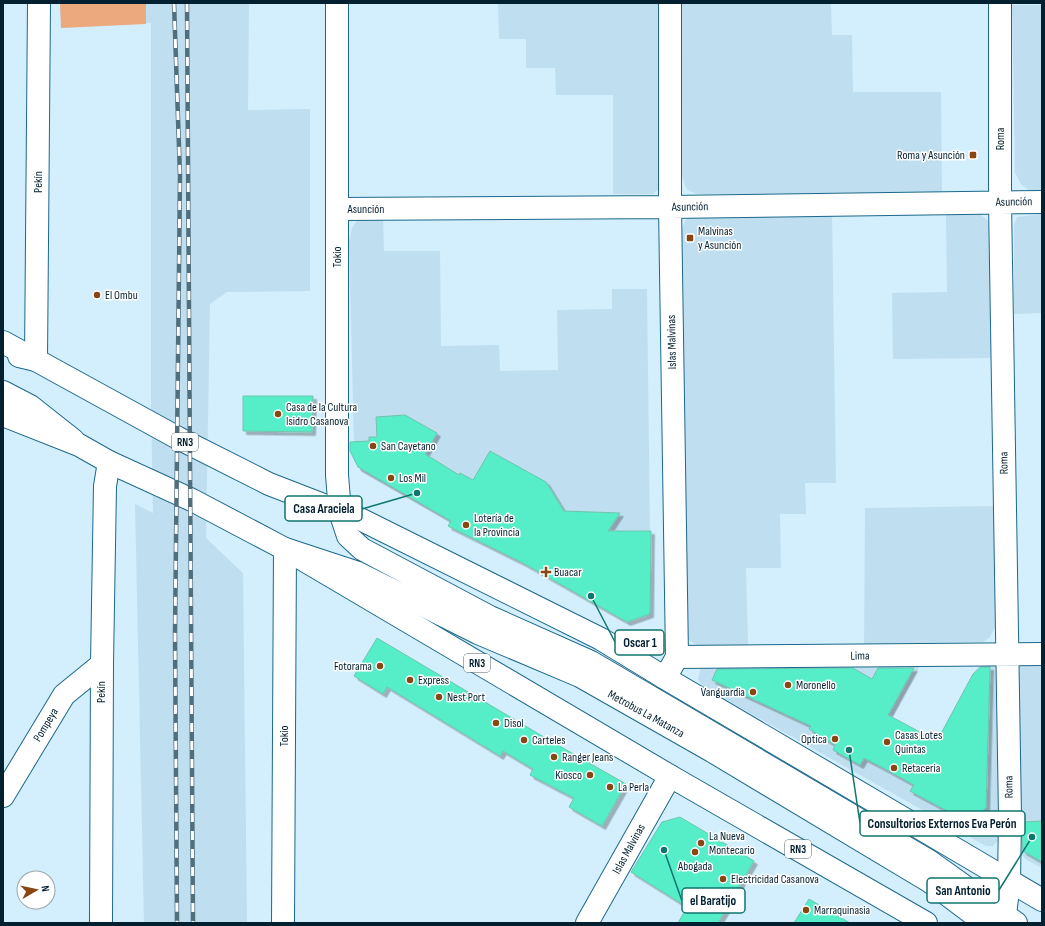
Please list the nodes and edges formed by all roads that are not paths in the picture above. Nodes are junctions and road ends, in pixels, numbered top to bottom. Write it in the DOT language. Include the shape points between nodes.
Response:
graph roads {
  1 [pos="39,3"];
  2 [pos="337,3"];
  3 [pos="670,3"];
  4 [pos="1000,3"];
  5 [pos="1000,202"];
  6 [pos="1042,202"];
  7 [pos="670,207"];
  8 [pos="337,209"];
  9 [pos="3,342"];
  10 [pos="3,352"];
  11 [pos="36,360"];
  12 [pos="3,392"];
  13 [pos="3,415"];
  14 [pos="79,444"];
  15 [pos="109,462"];
  16 [pos="340,512"];
  17 [pos="285,549"];
  18 [pos="1006,654"];
  19 [pos="1042,654"];
  20 [pos="677,657"];
  21 [pos="102,664"];
  22 [pos="665,678"];
  23 [pos="670,776"];
  24 [pos="3,796"];
  25 [pos="933,837"];
  26 [pos="1009,882"];
  27 [pos="1042,900"];
  28 [pos="1009,921"];
  29 [pos="101,923"];
  30 [pos="283,923"];
  31 [pos="587,923"];
  32 [pos="926,923"];
  33 [pos="985,923"];
  1 -- 11 [label="main road, Pekín"];
  2 -- 8 [label="main road, Tokio"];
  3 -- 7 [label="main road, Islas Malvinas"];
  4 -- 5 [label="main road, Roma"];
  5 -- 6 [label="main road, Asunción"];
  5 -- 7 [label="main road, Asunción"];
  5 -- 18 [label="main road, Roma"];
  7 -- 8 [label="main road, Asunción"];
  7 -- 20 [label="main road, Islas Malvinas"];
  8 -- 16 [label="main road, Tokio" via="337,475"];
  9 -- 11 [label="main road, RN3"];
  10 -- 11 [label="main road"];
  11 -- 16 [label="main road, RN3" via="268,484"];
  12 -- 14 [label="main road" via="30,406"];
  13 -- 14 [label="main road, RN3"];
  14 -- 15 [label="main road, RN3"];
  15 -- 17 [label="main road, RN3" via="192,500"];
  15 -- 21 [label="main road, Pekín" via="106,486"];
  16 -- 22 [label="main road, RN3" via="369,523 601,639"];
  16 -- 28 [label="main road, Metrobus La Matanza" via="348,536 362,549 490,617 591,662 929,861"];
  17 -- 23 [label="main road, RN3"];
  17 -- 30 [label="main road, Tokio"];
  17 -- 33 [label="main road, Metrobus La Matanza" via="358,573 478,633 580,676 712,751 922,877"];
  18 -- 19 [label="main road, Lima"];
  18 -- 20 [label="main road, Lima"];
  18 -- 26 [label="main road, Roma"];
  20 -- 22 [label="main road"];
  21 -- 24 [label="main road, Pompeya" via="64,694"];
  21 -- 29 [label="main road, Pekín"];
  22 -- 25 [label="main road, RN3"];
  23 -- 31 [label="main road, Islas Malvinas"];
  23 -- 32 [label="main road, RN3"];
  25 -- 26 [label="main road, RN3"];
  25 -- 28 [label="main road"];
  26 -- 27 [label="main road, RN3"];
  26 -- 28 [label="main road, Roma"];
}
